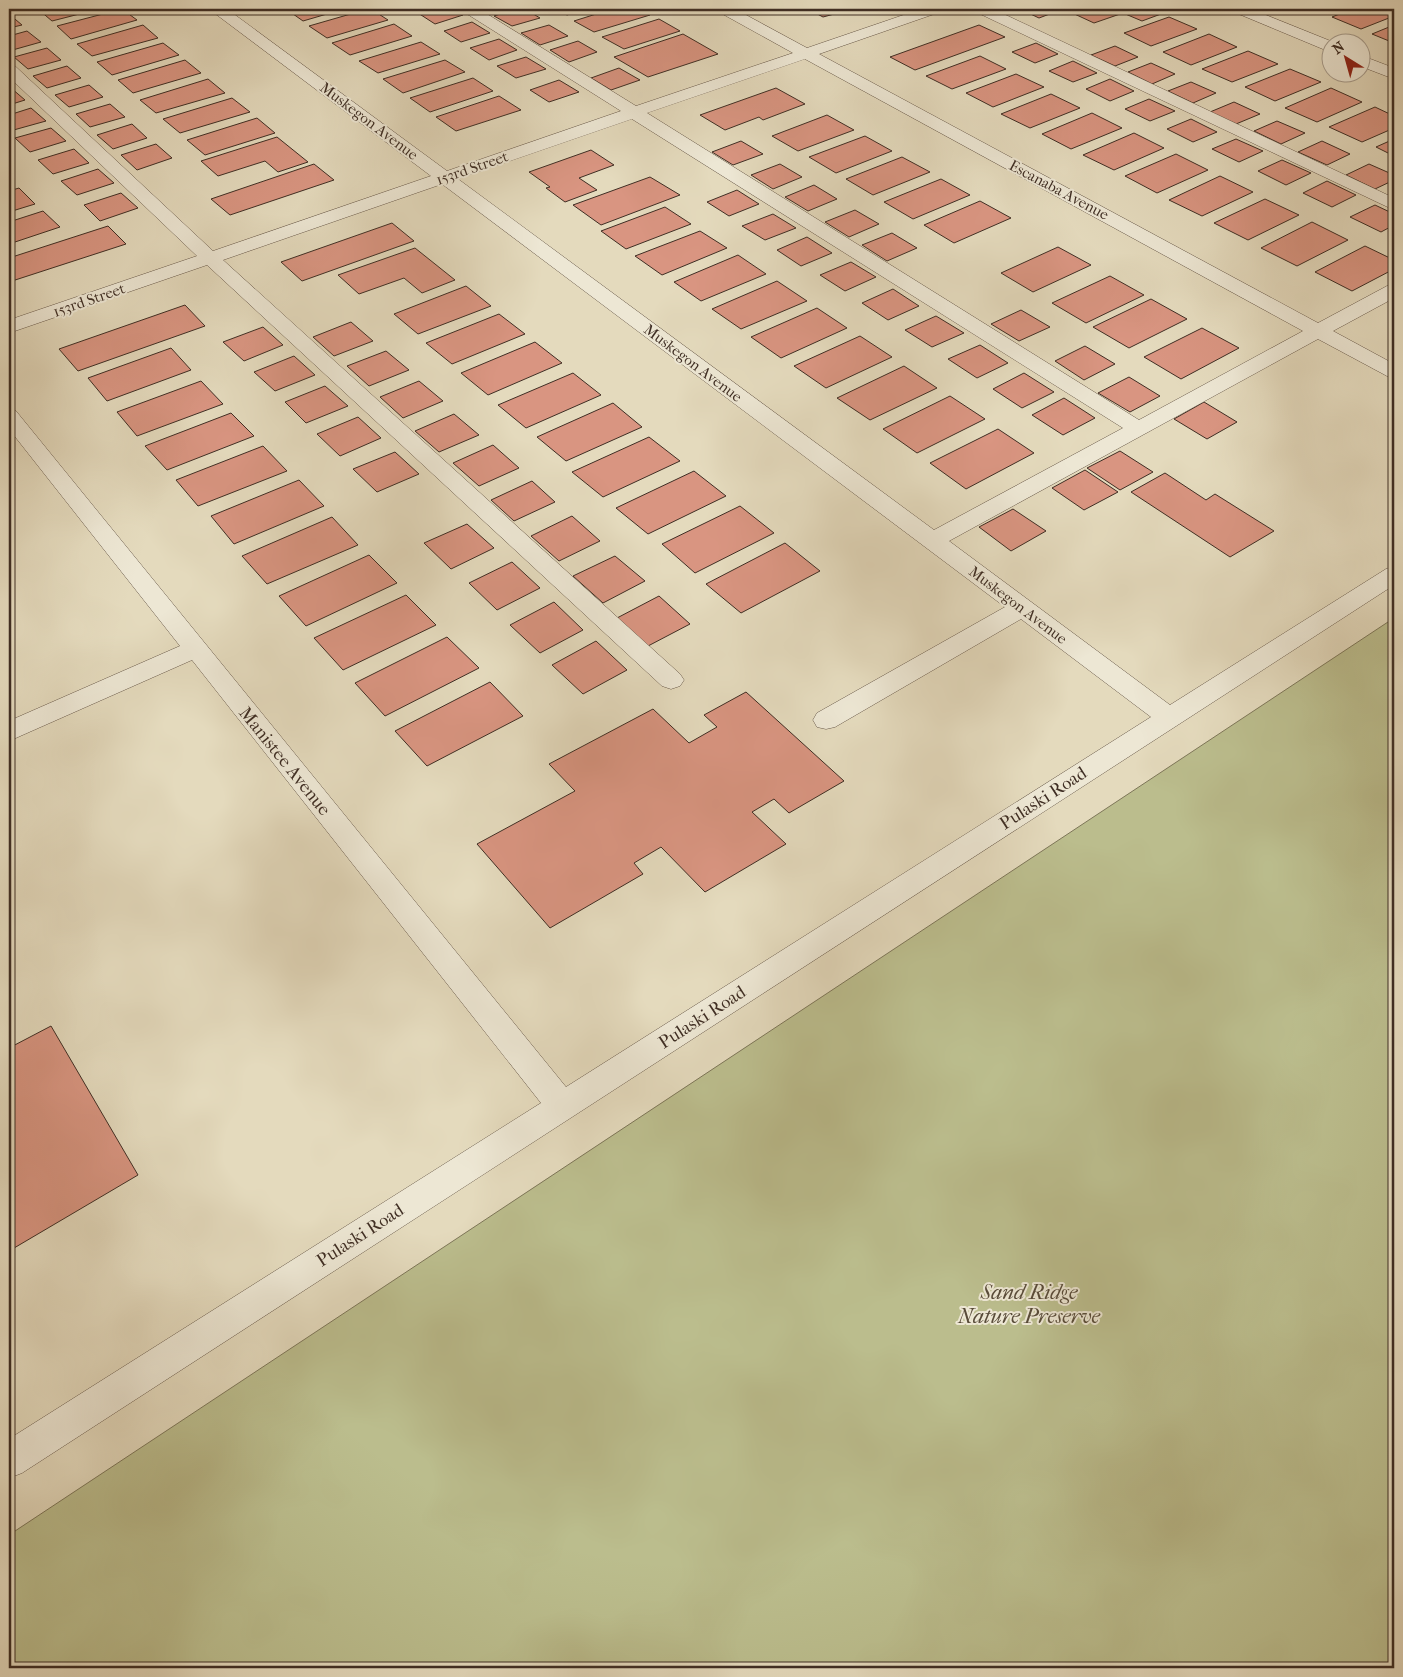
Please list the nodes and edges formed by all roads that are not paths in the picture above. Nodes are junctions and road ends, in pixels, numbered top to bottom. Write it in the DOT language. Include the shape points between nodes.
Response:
graph roads {
  1 [pos="218,9"];
  2 [pos="469,9"];
  3 [pos="724,9"];
  4 [pos="935,9"];
  5 [pos="981,9"];
  6 [pos="1239,9"];
  7 [pos="1320,44"];
  8 [pos="806,53"];
  9 [pos="1370,64"];
  10 [pos="9,69"];
  11 [pos="1394,74"];
  12 [pos="634,112"];
  13 [pos="444,177"];
  14 [pos="1394,205"];
  15 [pos="210,258"];
  16 [pos="1394,290"];
  17 [pos="9,327"];
  18 [pos="1317,330"];
  19 [pos="1394,372"];
  20 [pos="9,416"];
  21 [pos="1139,429"];
  22 [pos="932,541"];
  23 [pos="1394,574"];
  24 [pos="1022,608"];
  25 [pos="195,649"];
  26 [pos="671,680"];
  27 [pos="1169,717"];
  28 [pos="826,720"];
  29 [pos="9,732"];
  30 [pos="562,1106"];
  31 [pos="9,1460"];
  1 -- 13 [label="street, Muskegon Avenue"];
  2 -- 12 [label="street"];
  3 -- 8 [label="street, Escanaba Avenue"];
  4 -- 8 [label="street, 153rd Street"];
  5 -- 14 [label="street"];
  6 -- 7 [label="street"];
  8 -- 12 [label="street, 153rd Street"];
  8 -- 18 [label="street, Escanaba Avenue"];
  9 -- 11 [label="street"];
  10 -- 15 [label="street"];
  12 -- 13 [label="street, 153rd Street"];
  12 -- 21 [label="street"];
  13 -- 15 [label="street, 153rd Street"];
  13 -- 22 [label="street, Muskegon Avenue"];
  15 -- 17 [label="street, 153rd Street"];
  15 -- 26 [label="street"];
  16 -- 18 [label="street"];
  18 -- 19 [label="street, Escanaba Avenue"];
  18 -- 21 [label="street"];
  20 -- 25 [label="street, Manistee Avenue"];
  21 -- 22 [label="street"];
  22 -- 24 [label="street, Muskegon Avenue"];
  23 -- 27 [label="street, Pulaski Road"];
  24 -- 27 [label="street, Muskegon Avenue"];
  24 -- 28 [label="street"];
  25 -- 29 [label="street"];
  25 -- 30 [label="street, Manistee Avenue"];
  27 -- 30 [label="street, Pulaski Road"];
  30 -- 31 [label="street, Pulaski Road"];
}
